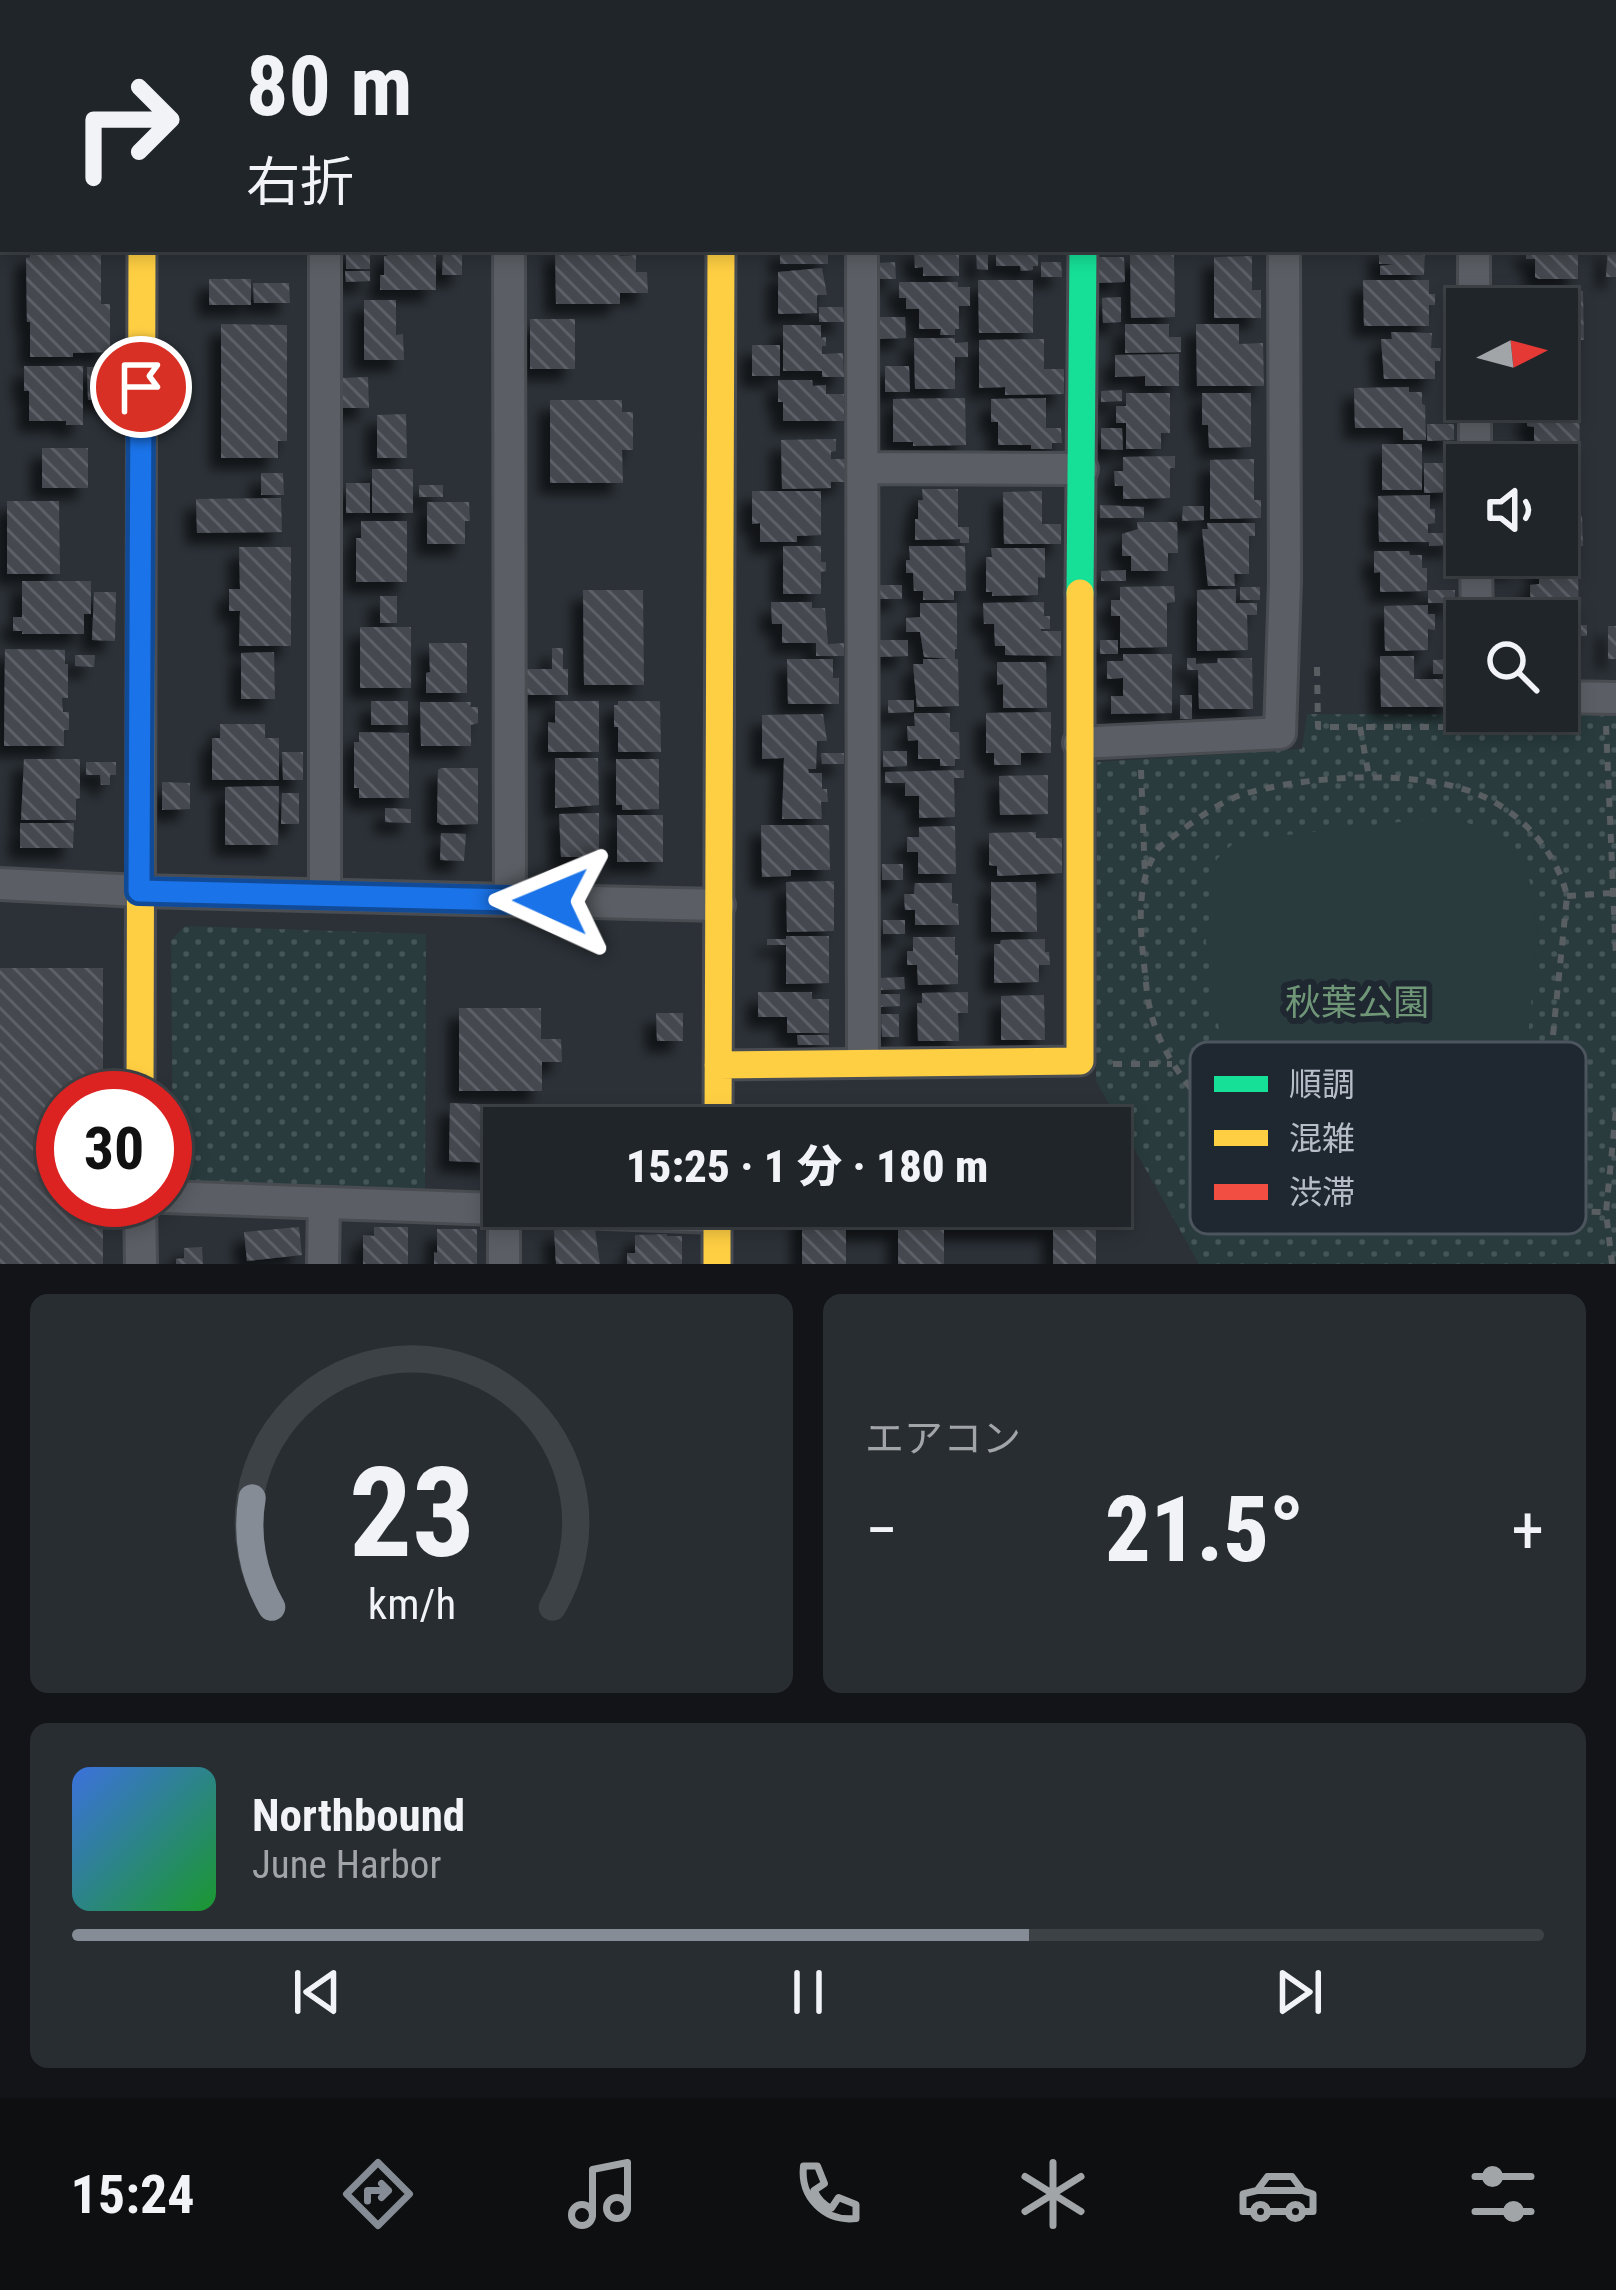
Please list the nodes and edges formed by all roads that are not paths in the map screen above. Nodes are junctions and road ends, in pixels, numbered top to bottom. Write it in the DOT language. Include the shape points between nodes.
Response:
graph roads {
  1 [pos="142,252"];
  2 [pos="325,252"];
  3 [pos="509,252"];
  4 [pos="722,252"];
  5 [pos="862,252"];
  6 [pos="1083,252"];
  7 [pos="1284,252"];
  8 [pos="1474,252"];
  9 [pos="1474,288"];
  10 [pos="863,468"];
  11 [pos="1082,470"];
  12 [pos="1611,698"];
  13 [pos="1578,707"];
  14 [pos="1079,743"];
  15 [pos="0,884"];
  16 [pos="139,891"];
  17 [pos="325,895"];
  18 [pos="510,900"];
  19 [pos="719,905"];
  20 [pos="863,1062"];
  21 [pos="718,1065"];
  22 [pos="140,1071"];
  23 [pos="718,1107"];
  24 [pos="192,1198"];
  25 [pos="324,1203"];
  26 [pos="483,1209"];
  27 [pos="140,1227"];
  28 [pos="504,1227"];
  29 [pos="718,1227"];
  30 [pos="141,1264"];
  31 [pos="323,1264"];
  32 [pos="504,1264"];
  33 [pos="717,1264"];
  1 -- 16 [label="street"];
  2 -- 17 [label="street"];
  3 -- 18 [label="street"];
  4 -- 19 [label="street"];
  5 -- 10 [label="street"];
  6 -- 11 [label="street"];
  7 -- 14 [label="street" via="1280,734"];
  8 -- 9 [label="street"];
  10 -- 11 [label="street"];
  10 -- 20 [label="street"];
  11 -- 14 [label="street"];
  12 -- 13 [label="street"];
  14 -- 20 [label="street" via="1080,1061"];
  15 -- 16 [label="street"];
  16 -- 17 [label="street"];
  16 -- 22 [label="street"];
  17 -- 18 [label="street"];
  18 -- 19 [label="street"];
  19 -- 21 [label="street"];
  20 -- 21 [label="street"];
  21 -- 23 [label="street"];
  24 -- 25 [label="street"];
  25 -- 26 [label="street"];
  25 -- 31 [label="street"];
  27 -- 30 [label="street"];
  28 -- 32 [label="street"];
  29 -- 33 [label="street"];
}
